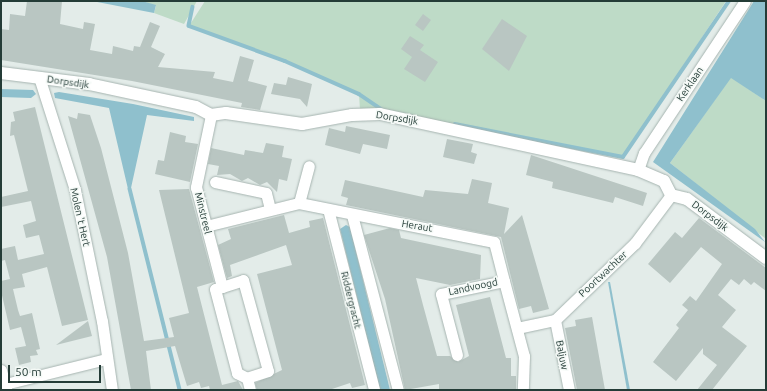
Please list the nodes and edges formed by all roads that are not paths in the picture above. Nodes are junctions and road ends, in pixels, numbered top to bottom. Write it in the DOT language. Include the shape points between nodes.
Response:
graph roads {
  1 [pos="745,1"];
  2 [pos="1,73"];
  3 [pos="39,77"];
  4 [pos="212,115"];
  5 [pos="308,166"];
  6 [pos="638,170"];
  7 [pos="215,182"];
  8 [pos="671,195"];
  9 [pos="300,203"];
  10 [pos="328,209"];
  11 [pos="270,210"];
  12 [pos="352,214"];
  13 [pos="206,226"];
  14 [pos="765,256"];
  15 [pos="504,281"];
  16 [pos="222,287"];
  17 [pos="555,320"];
  18 [pos="517,328"];
  19 [pos="457,355"];
  20 [pos="106,359"];
  21 [pos="1,370"];
  22 [pos="247,378"];
  23 [pos="5,387"];
  24 [pos="112,390"];
  25 [pos="250,390"];
  26 [pos="374,390"];
  27 [pos="398,390"];
  28 [pos="523,390"];
  29 [pos="569,390"];
  1 -- 6 [label="street, Kerklaan" via="644,153"];
  2 -- 3 [label="street, Dorpsdijk"];
  3 -- 4 [label="street, Dorpsdijk" via="196,107"];
  3 -- 20 [label="street, Molen 't Hert" via="75,190 102,321"];
  4 -- 6 [label="street, Dorpsdijk" via="226,113 302,124 352,115 380,114"];
  4 -- 13 [label="street, Minstreel" via="196,187"];
  5 -- 9 [label="street"];
  6 -- 8 [label="street, Dorpsdijk" via="664,181"];
  7 -- 11 [label="street" via="266,193"];
  8 -- 14 [label="street, Dorpsdijk" via="688,199"];
  8 -- 17 [label="street, Poortwachter" via="635,244"];
  9 -- 10 [label="street, Heraut"];
  9 -- 11 [label="street, Heraut"];
  10 -- 12 [label="street, Heraut"];
  10 -- 26 [label="street, Riddergracht"];
  11 -- 13 [label="street, Heraut"];
  12 -- 15 [label="street, Heraut" via="494,242"];
  12 -- 27 [label="street"];
  13 -- 16 [label="street, Minstreel"];
  15 -- 18 [label="street, Landvoogd"];
  15 -- 19 [label="street, Landvoogd" via="441,294"];
  16 -- 22 [label="street, Minstreel" via="215,289 237,373"];
  16 -- 22 [label="street" via="243,280 268,372"];
  17 -- 18 [label="street"];
  17 -- 29 [label="street, Baljuw"];
  18 -- 28 [label="street, Landvoogd" via="524,356"];
  20 -- 23 [label="street"];
  20 -- 24 [label="street, Molen 't Hert"];
  21 -- 23 [label="street"];
  22 -- 25 [label="street, Minstreel"];
}
